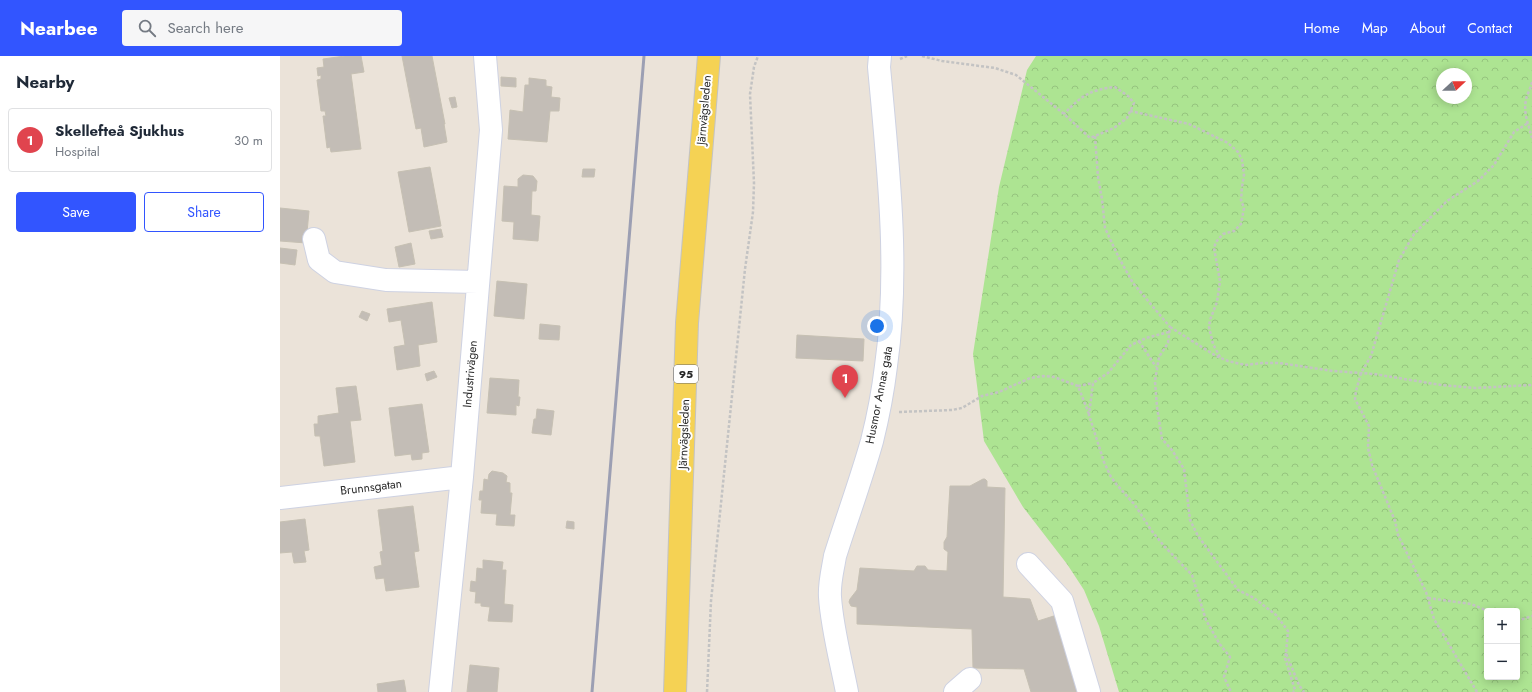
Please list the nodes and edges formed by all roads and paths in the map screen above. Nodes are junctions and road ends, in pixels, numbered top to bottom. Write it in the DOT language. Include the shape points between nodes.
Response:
graph roads {
  1 [pos="485,56"];
  2 [pos="709,56"];
  3 [pos="758,56"];
  4 [pos="922,56"];
  5 [pos="880,62"];
  6 [pos="1532,82"];
  7 [pos="1130,111"];
  8 [pos="1064,114"];
  9 [pos="1528,123"];
  10 [pos="1095,136"];
  11 [pos="1532,138"];
  12 [pos="314,239"];
  13 [pos="478,282"];
  14 [pos="1170,327"];
  15 [pos="1169,332"];
  16 [pos="1139,341"];
  17 [pos="1220,358"];
  18 [pos="1157,368"];
  19 [pos="1361,373"];
  20 [pos="1093,383"];
  21 [pos="1532,385"];
  22 [pos="1078,386"];
  23 [pos="878,412"];
  24 [pos="1089,415"];
  25 [pos="462,477"];
  26 [pos="280,498"];
  27 [pos="1028,564"];
  28 [pos="1428,598"];
  29 [pos="1484,609"];
  30 [pos="1532,616"];
  31 [pos="1520,620"];
  32 [pos="1286,653"];
  33 [pos="440,692"];
  34 [pos="675,692"];
  35 [pos="707,692"];
  36 [pos="847,692"];
  37 [pos="1090,692"];
  38 [pos="1231,692"];
  39 [pos="1293,692"];
  40 [pos="1304,692"];
  41 [pos="1477,692"];
  1 -- 13 [label="street, Industrivägen" via="490,130"];
  2 -- 34 [label="main road, Järnvägsleden / 95" via="687,323"];
  3 -- 35 [label="path" via="750,94 753,212 711,601"];
  4 -- 8 [label="path" via="942,62 995,68 1016,75"];
  5 -- 23 [label="street, Husmor Annas gata" via="892,249 889,342"];
  6 -- 9 [label="path" via="1526,98"];
  7 -- 8 [label="path" via="1134,103 1115,87 1097,89 1077,100"];
  7 -- 10 [label="path" via="1127,118 1114,128"];
  7 -- 17 [label="path" via="1189,124 1228,143 1242,160 1244,208 1241,224 1234,231 1223,234 1214,248 1220,281 1209,327"];
  8 -- 10 [label="path" via="1090,138"];
  9 -- 11 [label="path"];
  9 -- 19 [label="path" via="1514,132 1494,166 1478,182 1447,202 1414,234 1399,260 1370,356"];
  10 -- 14 [label="path" via="1105,228 1133,283"];
  12 -- 13 [label="street" via="319,260 335,272 386,280"];
  13 -- 25 [label="street, Industrivägen"];
  14 -- 15 [label="path"];
  14 -- 17 [label="path"];
  15 -- 16 [label="path"];
  15 -- 18 [label="path" via="1168,342 1159,357"];
  16 -- 18 [label="path"];
  16 -- 20 [label="path" via="1131,345 1108,373"];
  17 -- 19 [label="path" via="1245,365 1279,363"];
  18 -- 32 [label="path" via="1155,381 1162,439 1184,469 1190,520 1198,536 1238,590 1254,598 1276,615 1288,631"];
  19 -- 21 [label="path" via="1475,388"];
  19 -- 28 [label="path" via="1356,399 1370,426 1368,448 1372,465 1395,521 1398,535"];
  20 -- 22 [label="path"];
  20 -- 24 [label="path"];
  22 -- 23 [label="path" via="1054,377 1043,376 1030,378 999,392 982,396 962,408"];
  22 -- 24 [label="path"];
  23 -- 36 [label="street, Husmor Annas gata" via="872,440 835,556 832,575 830,595"];
  24 -- 38 [label="path" via="1111,477 1164,546 1192,575 1206,620 1230,657 1224,677"];
  25 -- 26 [label="street, Brunnsgatan"];
  25 -- 33 [label="street, Industrivägen"];
  27 -- 37 [label="street" via="1062,601"];
  28 -- 29 [label="path" via="1471,604"];
  28 -- 41 [label="path" via="1434,619"];
  30 -- 31 [label="path"];
  32 -- 39 [label="path" via="1285,658 1295,690"];
  32 -- 40 [label="path"];
}
